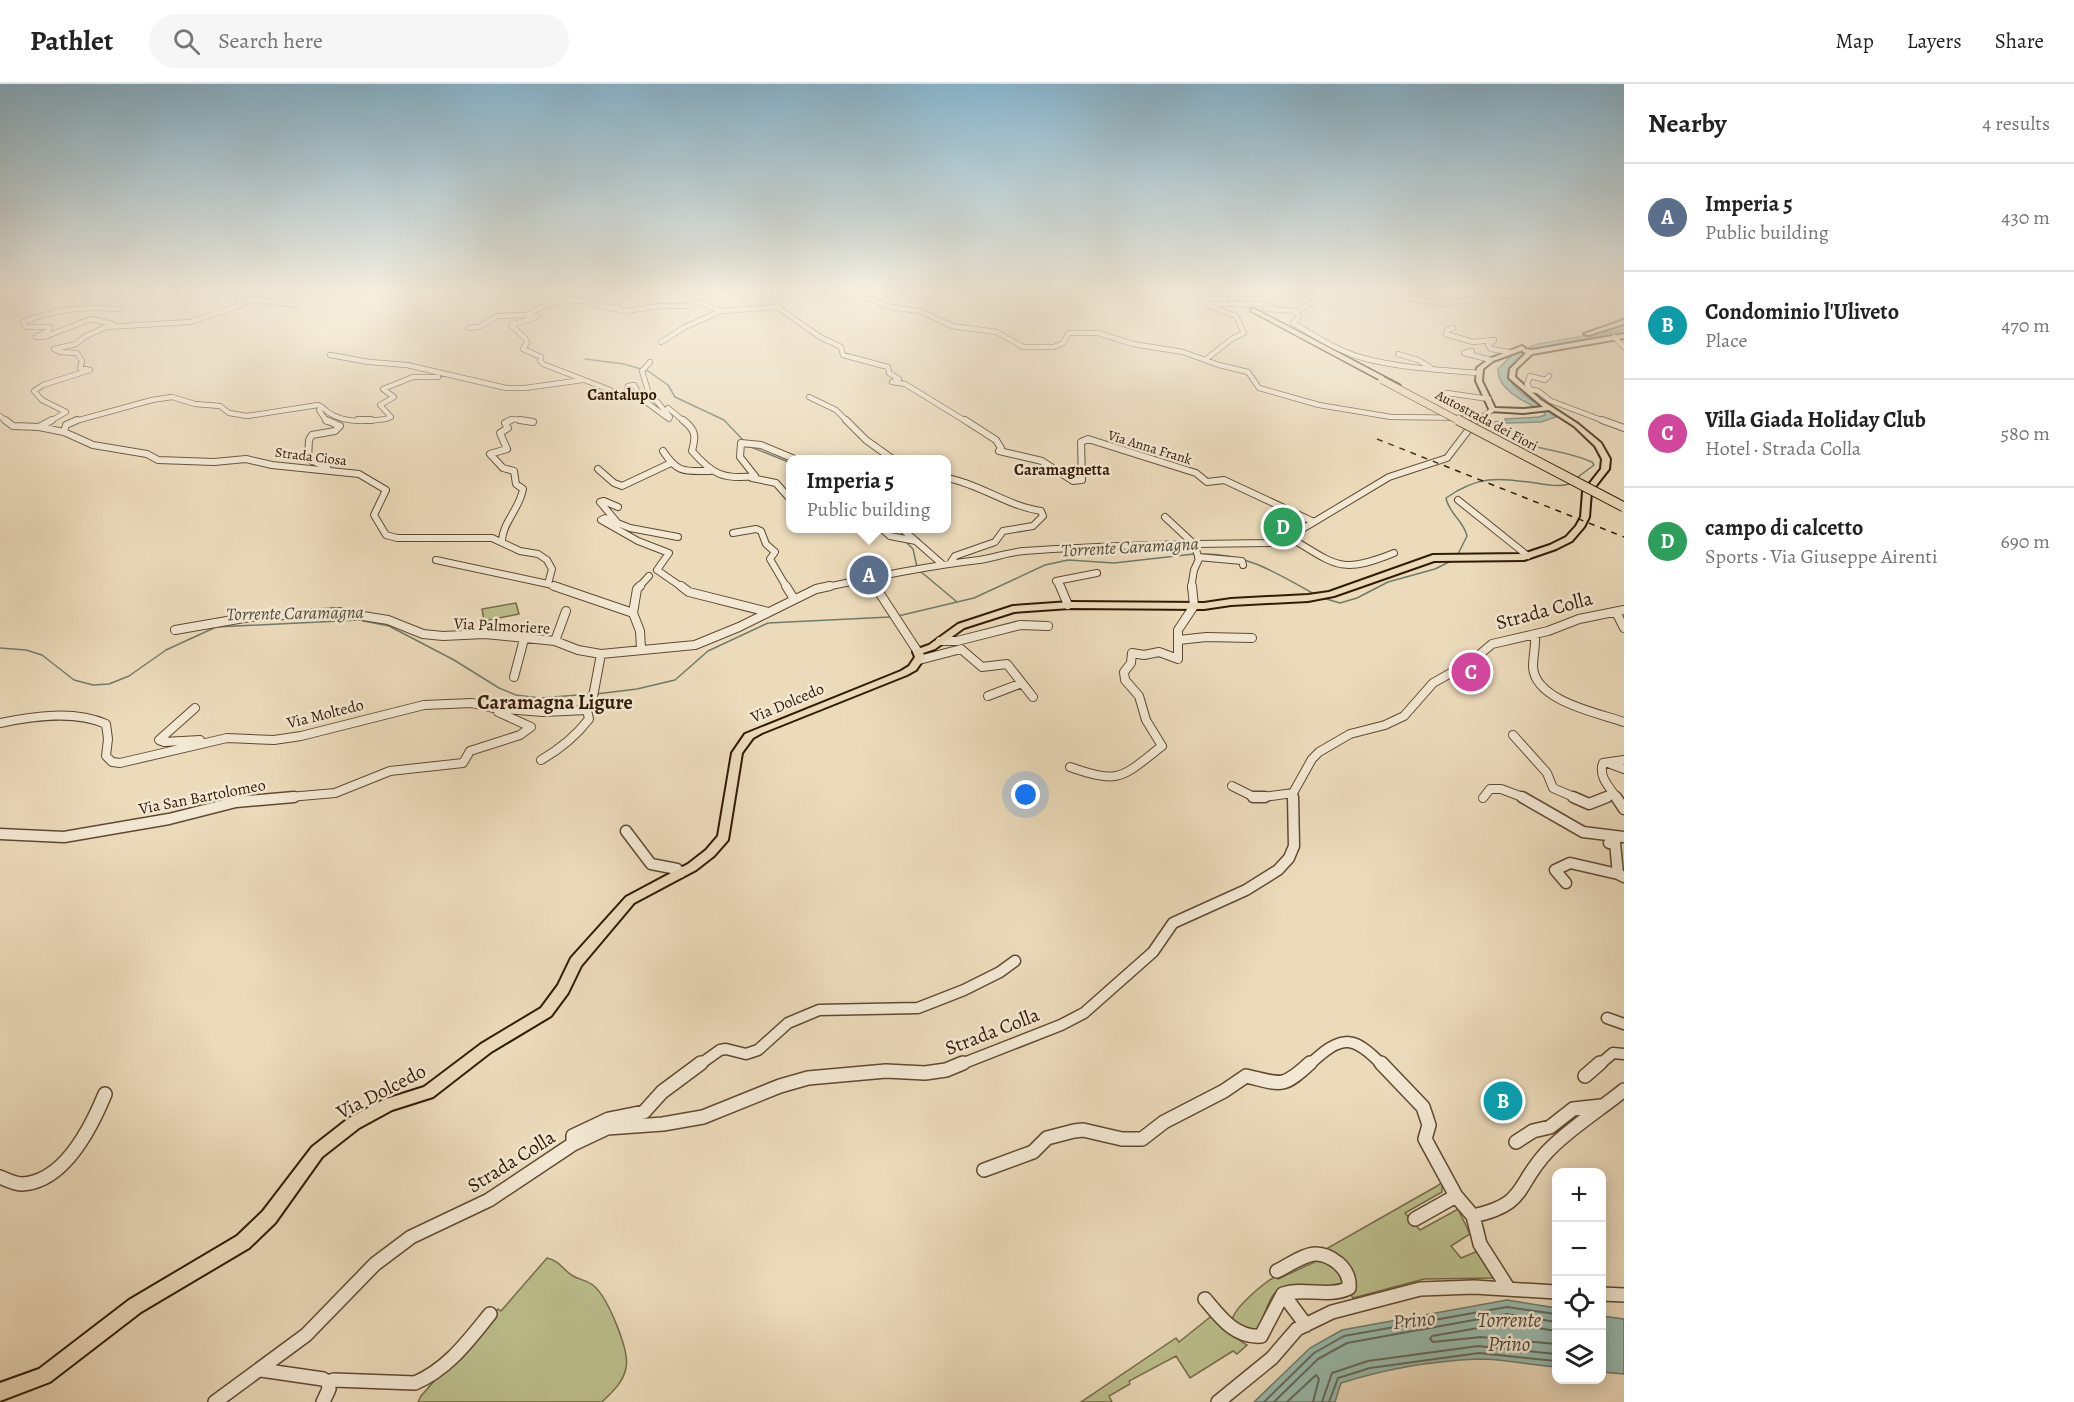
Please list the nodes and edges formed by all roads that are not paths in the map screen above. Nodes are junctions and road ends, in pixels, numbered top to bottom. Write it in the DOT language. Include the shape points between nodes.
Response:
graph roads {
  1 [pos="68,352"];
  2 [pos="528,352"];
  3 [pos="842,352"];
  4 [pos="1180,352"];
  5 [pos="1218,352"];
  6 [pos="1327,352"];
  7 [pos="1331,352"];
  8 [pos="1348,352"];
  9 [pos="1471,352"];
  10 [pos="1506,352"];
  11 [pos="1509,352"];
  12 [pos="1513,352"];
  13 [pos="1525,352"];
  14 [pos="1398,354"];
  15 [pos="330,355"];
  16 [pos="1205,360"];
  17 [pos="1491,360"];
  18 [pos="650,362"];
  19 [pos="1435,370"];
  20 [pos="1478,373"];
  21 [pos="1549,376"];
  22 [pos="461,378"];
  23 [pos="1384,380"];
  24 [pos="584,381"];
  25 [pos="1529,389"];
  26 [pos="1447,393"];
  27 [pos="809,397"];
  28 [pos="1489,399"];
  29 [pos="322,407"];
  30 [pos="662,407"];
  31 [pos="1550,408"];
  32 [pos="1492,410"];
  33 [pos="0,416"];
  34 [pos="1478,418"];
  35 [pos="533,422"];
  36 [pos="39,427"];
  37 [pos="1624,428"];
  38 [pos="64,432"];
  39 [pos="663,451"];
  40 [pos="888,455"];
  41 [pos="786,456"];
  42 [pos="671,463"];
  43 [pos="598,469"];
  44 [pos="710,471"];
  45 [pos="359,474"];
  46 [pos="752,478"];
  47 [pos="951,479"];
  48 [pos="786,494"];
  49 [pos="1458,500"];
  50 [pos="1624,505"];
  51 [pos="618,507"];
  52 [pos="1165,517"];
  53 [pos="615,521"];
  54 [pos="1314,522"];
  55 [pos="733,533"];
  56 [pos="888,533"];
  57 [pos="907,533"];
  58 [pos="678,537"];
  59 [pos="1289,537"];
  60 [pos="502,540"];
  61 [pos="916,541"];
  62 [pos="1195,547"];
  63 [pos="1394,553"];
  64 [pos="1528,556"];
  65 [pos="1198,558"];
  66 [pos="436,560"];
  67 [pos="951,562"];
  68 [pos="1227,562"];
  69 [pos="942,564"];
  70 [pos="1243,565"];
  71 [pos="1097,573"];
  72 [pos="649,576"];
  73 [pos="870,579"];
  74 [pos="548,585"];
  75 [pos="794,599"];
  76 [pos="1068,605"];
  77 [pos="1194,606"];
  78 [pos="566,611"];
  79 [pos="1620,611"];
  80 [pos="768,612"];
  81 [pos="633,613"];
  82 [pos="1048,626"];
  83 [pos="1624,628"];
  84 [pos="175,630"];
  85 [pos="1535,634"];
  86 [pos="1252,638"];
  87 [pos="524,639"];
  88 [pos="1179,640"];
  89 [pos="555,641"];
  90 [pos="940,641"];
  91 [pos="640,649"];
  92 [pos="601,654"];
  93 [pos="919,656"];
  94 [pos="514,677"];
  95 [pos="594,683"];
  96 [pos="1022,683"];
  97 [pos="988,696"];
  98 [pos="1033,697"];
  99 [pos="590,706"];
  100 [pos="195,708"];
  101 [pos="493,708"];
  102 [pos="0,718"];
  103 [pos="12,721"];
  104 [pos="1624,722"];
  105 [pos="0,723"];
  106 [pos="1513,735"];
  107 [pos="207,741"];
  108 [pos="541,760"];
  109 [pos="1624,760"];
  110 [pos="1608,763"];
  111 [pos="1070,767"];
  112 [pos="1624,769"];
  113 [pos="1232,786"];
  114 [pos="1293,793"];
  115 [pos="1612,794"];
  116 [pos="1483,798"];
  117 [pos="1624,809"];
  118 [pos="626,831"];
  119 [pos="0,834"];
  120 [pos="1624,837"];
  121 [pos="1609,843"];
  122 [pos="680,873"];
  123 [pos="1621,876"];
  124 [pos="1566,884"];
  125 [pos="1015,961"];
  126 [pos="1607,1018"];
  127 [pos="1624,1024"];
  128 [pos="1624,1054"];
  129 [pos="1585,1076"];
  130 [pos="1624,1089"];
  131 [pos="105,1094"];
  132 [pos="1601,1106"];
  133 [pos="1516,1142"];
  134 [pos="573,1144"];
  135 [pos="984,1170"];
  136 [pos="0,1178"];
  137 [pos="1456,1196"];
  138 [pos="1473,1216"];
  139 [pos="1415,1219"];
  140 [pos="1277,1271"];
  141 [pos="1508,1288"];
  142 [pos="1552,1292"];
  143 [pos="1283,1294"];
  144 [pos="1606,1294"];
  145 [pos="1624,1295"];
  146 [pos="1204,1299"];
  147 [pos="490,1314"];
  148 [pos="1306,1325"];
  149 [pos="261,1370"];
  150 [pos="328,1382"];
  151 [pos="0,1392"];
  152 [pos="215,1402"];
  153 [pos="323,1402"];
  154 [pos="1218,1402"];
  1 -- 36 [label="street" via="77,353 82,361 80,368 90,370 33,392 66,412"];
  2 -- 24 [label="street" via="541,357 543,364"];
  3 -- 54 [label="street, Via Anna Frank" via="843,355 888,367 889,373 899,379 891,381 905,384 943,405 996,440 999,451 1042,461 1071,480 1082,480 1081,442 1088,439 1196,473 1206,482 1224,480"];
  4 -- 16 [label="street"];
  5 -- 16 [label="street"];
  6 -- 23 [label="highway, Autostrada dei Fiori"];
  7 -- 23 [label="highway, Autostrada dei Fiori"];
  8 -- 19 [label="street"];
  9 -- 17 [label="street" via="1464,354"];
  10 -- 11 [label="street"];
  11 -- 12 [label="main road"];
  11 -- 17 [label="main road"];
  13 -- 25 [label="main road" via="1511,372 1513,379"];
  14 -- 19 [label="street"];
  15 -- 22 [label="street" via="407,365"];
  16 -- 34 [label="street" via="1243,369 1259,388 1319,405 1391,417"];
  17 -- 20 [label="main road"];
  18 -- 30 [label="street" via="643,368 648,391"];
  19 -- 20 [label="street"];
  20 -- 28 [label="main road"];
  21 -- 25 [label="street" via="1545,380 1530,376"];
  22 -- 24 [label="street" via="512,388"];
  22 -- 29 [label="street" via="413,377 383,389 394,397 380,405 390,416 383,420 332,416"];
  23 -- 50 [label="highway, Autostrada dei Fiori, bridge"];
  24 -- 30 [label="street" via="610,390 609,395 625,396 628,386 634,385 642,399 670,418"];
  25 -- 31 [label="main road"];
  25 -- 37 [label="street"];
  26 -- 28 [label="street"];
  27 -- 40 [label="street" via="836,410 866,440"];
  28 -- 32 [label="main road"];
  29 -- 38 [label="street" via="251,416 172,397 70,422"];
  29 -- 45 [label="street" via="319,411 324,419 340,428 312,435 308,459"];
  30 -- 44 [label="street" via="693,428 696,437 692,451"];
  31 -- 32 [label="main road"];
  31 -- 64 [label="main road" via="1595,443 1606,459 1605,470 1587,492 1580,527 1563,543"];
  32 -- 34 [label="street"];
  33 -- 36 [label="street, Strada Ciosa" via="13,426"];
  34 -- 54 [label="street" via="1447,458 1389,477"];
  35 -- 60 [label="street" via="513,419 505,423 508,428 500,433 507,449 490,454 503,468 514,471 516,484 524,492"];
  36 -- 38 [label="street, Strada Ciosa"];
  38 -- 45 [label="street, Strada Ciosa" via="93,445 141,452 158,459 246,459"];
  39 -- 42 [label="street"];
  41 -- 46 [label="street" via="756,442 741,443 741,463 754,475"];
  42 -- 43 [label="street" via="623,486"];
  42 -- 44 [label="street" via="681,471"];
  44 -- 46 [label="street"];
  45 -- 60 [label="street, Strada Ciosa" via="386,490 374,514 388,536"];
  46 -- 48 [label="street" via="776,483"];
  47 -- 67 [label="street" via="1009,504 1041,511 1043,517 1025,529 1005,530 995,542 955,556"];
  49 -- 64 [label="street"];
  51 -- 53 [label="street" via="600,502"];
  52 -- 62 [label="street"];
  53 -- 58 [label="street" via="630,528"];
  53 -- 80 [label="street" via="601,520 669,553 657,570 689,592"];
  54 -- 59 [label="street"];
  55 -- 75 [label="street" via="761,531 766,544 775,552 770,559"];
  56 -- 61 [label="street"];
  57 -- 61 [label="street"];
  59 -- 62 [label="street" via="1270,543"];
  59 -- 63 [label="street" via="1348,566"];
  60 -- 74 [label="street, Strada Ciosa" via="544,559 553,571"];
  61 -- 69 [label="street"];
  62 -- 65 [label="street"];
  62 -- 67 [label="street" via="1123,544 1027,550"];
  64 -- 77 [label="main road" via="1433,558 1325,596"];
  65 -- 68 [label="street"];
  65 -- 70 [label="street" via="1228,558 1242,561"];
  65 -- 77 [label="street" via="1191,590"];
  66 -- 74 [label="street"];
  67 -- 69 [label="street, Via Palmoriere"];
  69 -- 73 [label="street, Via Palmoriere"];
  71 -- 76 [label="street" via="1056,581"];
  72 -- 81 [label="street" via="637,589"];
  73 -- 75 [label="street, Via Palmoriere" via="824,586"];
  73 -- 93 [label="street"];
  74 -- 81 [label="street"];
  75 -- 80 [label="street, Via Palmoriere"];
  76 -- 77 [label="main road"];
  76 -- 90 [label="main road" via="994,614 953,630"];
  77 -- 88 [label="street" via="1178,630"];
  78 -- 89 [label="street"];
  79 -- 83 [label="street"];
  79 -- 85 [label="street, Strada Colla"];
  80 -- 91 [label="street, Via Palmoriere" via="695,645"];
  81 -- 91 [label="street" via="640,631"];
  82 -- 90 [label="street" via="1012,626 951,642"];
  84 -- 87 [label="street, Via Palmoriere" via="250,617 338,612 380,618 435,636 485,634"];
  85 -- 104 [label="street" via="1533,668 1552,697"];
  85 -- 114 [label="street, Strada Colla" via="1492,644 1478,657 1433,683 1404,716 1350,734 1319,752"];
  86 -- 88 [label="street"];
  87 -- 89 [label="street, Via Palmoriere"];
  87 -- 94 [label="street"];
  88 -- 111 [label="street" via="1178,659 1159,652 1132,653 1124,672 1162,746 1120,779 1102,778"];
  89 -- 92 [label="street, Via Palmoriere" via="578,651"];
  90 -- 93 [label="main road"];
  91 -- 92 [label="street, Via Palmoriere"];
  92 -- 95 [label="street"];
  93 -- 96 [label="street, Via Dolcedo" via="962,649 982,667 1007,664"];
  93 -- 122 [label="main road, Via Dolcedo" via="913,668 904,673 749,736 733,766 724,837 710,853"];
  95 -- 99 [label="street"];
  96 -- 97 [label="street"];
  96 -- 98 [label="street, Via Dolcedo"];
  99 -- 101 [label="street, Via Moltedo" via="543,712"];
  99 -- 108 [label="street" via="583,728"];
  100 -- 107 [label="street" via="159,740"];
  101 -- 107 [label="street, Via Moltedo" via="472,703 435,704 301,736"];
  101 -- 119 [label="street, Via San Bartolomeo" via="531,727 519,735 470,751 463,763 390,771 335,793 236,802 169,819 63,837"];
  102 -- 103 [label="street"];
  103 -- 105 [label="street, Via Moltedo"];
  103 -- 107 [label="street, Via Moltedo" via="76,716 100,720 106,724 106,756 120,763"];
  106 -- 115 [label="street" via="1555,790 1589,804"];
  109 -- 110 [label="street"];
  110 -- 112 [label="street"];
  110 -- 115 [label="street" via="1603,763 1601,773"];
  113 -- 114 [label="street" via="1256,798"];
  114 -- 134 [label="street, Strada Colla" via="1294,846 1286,864 1242,893 1173,923 1153,952 1074,1019 946,1070 808,1078 703,1117 607,1128"];
  115 -- 117 [label="street"];
  116 -- 120 [label="street" via="1490,789 1504,790 1578,830"];
  118 -- 122 [label="street" via="651,864"];
  121 -- 123 [label="street" via="1615,843"];
  122 -- 151 [label="main road, Via Dolcedo" via="630,900 576,962 563,989 546,1011 486,1048 428,1092 388,1105 354,1123 317,1152 270,1217 243,1242 135,1306 44,1376"];
  123 -- 124 [label="street" via="1570,863 1555,870"];
  125 -- 134 [label="street" via="964,990 918,1008 819,1010 789,1023 758,1050 720,1050 662,1092 644,1112 577,1132"];
  126 -- 127 [label="street"];
  128 -- 129 [label="street" via="1613,1053"];
  130 -- 132 [label="street"];
  131 -- 136 [label="street" via="86,1136 54,1170 24,1185"];
  132 -- 133 [label="street" via="1573,1109 1550,1127 1533,1131"];
  132 -- 138 [label="street" via="1548,1151 1518,1196 1500,1209"];
  134 -- 149 [label="street, Strada Colla" via="489,1200 411,1237 375,1264 313,1329"];
  135 -- 137 [label="street" via="1033,1152 1047,1138 1074,1131 1142,1139 1164,1122 1246,1076 1285,1083 1327,1048 1353,1041 1361,1043 1423,1107 1429,1125 1425,1139"];
  137 -- 138 [label="street"];
  137 -- 139 [label="street"];
  138 -- 141 [label="street" via="1485,1252"];
  140 -- 143 [label="street" via="1320,1252 1349,1275 1346,1291 1300,1289"];
  141 -- 142 [label="street"];
  141 -- 148 [label="street" via="1420,1289 1332,1312"];
  143 -- 146 [label="street" via="1261,1336 1253,1338 1240,1335"];
  143 -- 148 [label="street"];
  144 -- 145 [label="street"];
  147 -- 150 [label="street" via="428,1379 415,1383"];
  148 -- 154 [label="street"];
  149 -- 150 [label="street"];
  149 -- 152 [label="street, Strada Colla"];
  150 -- 153 [label="street"];
}
